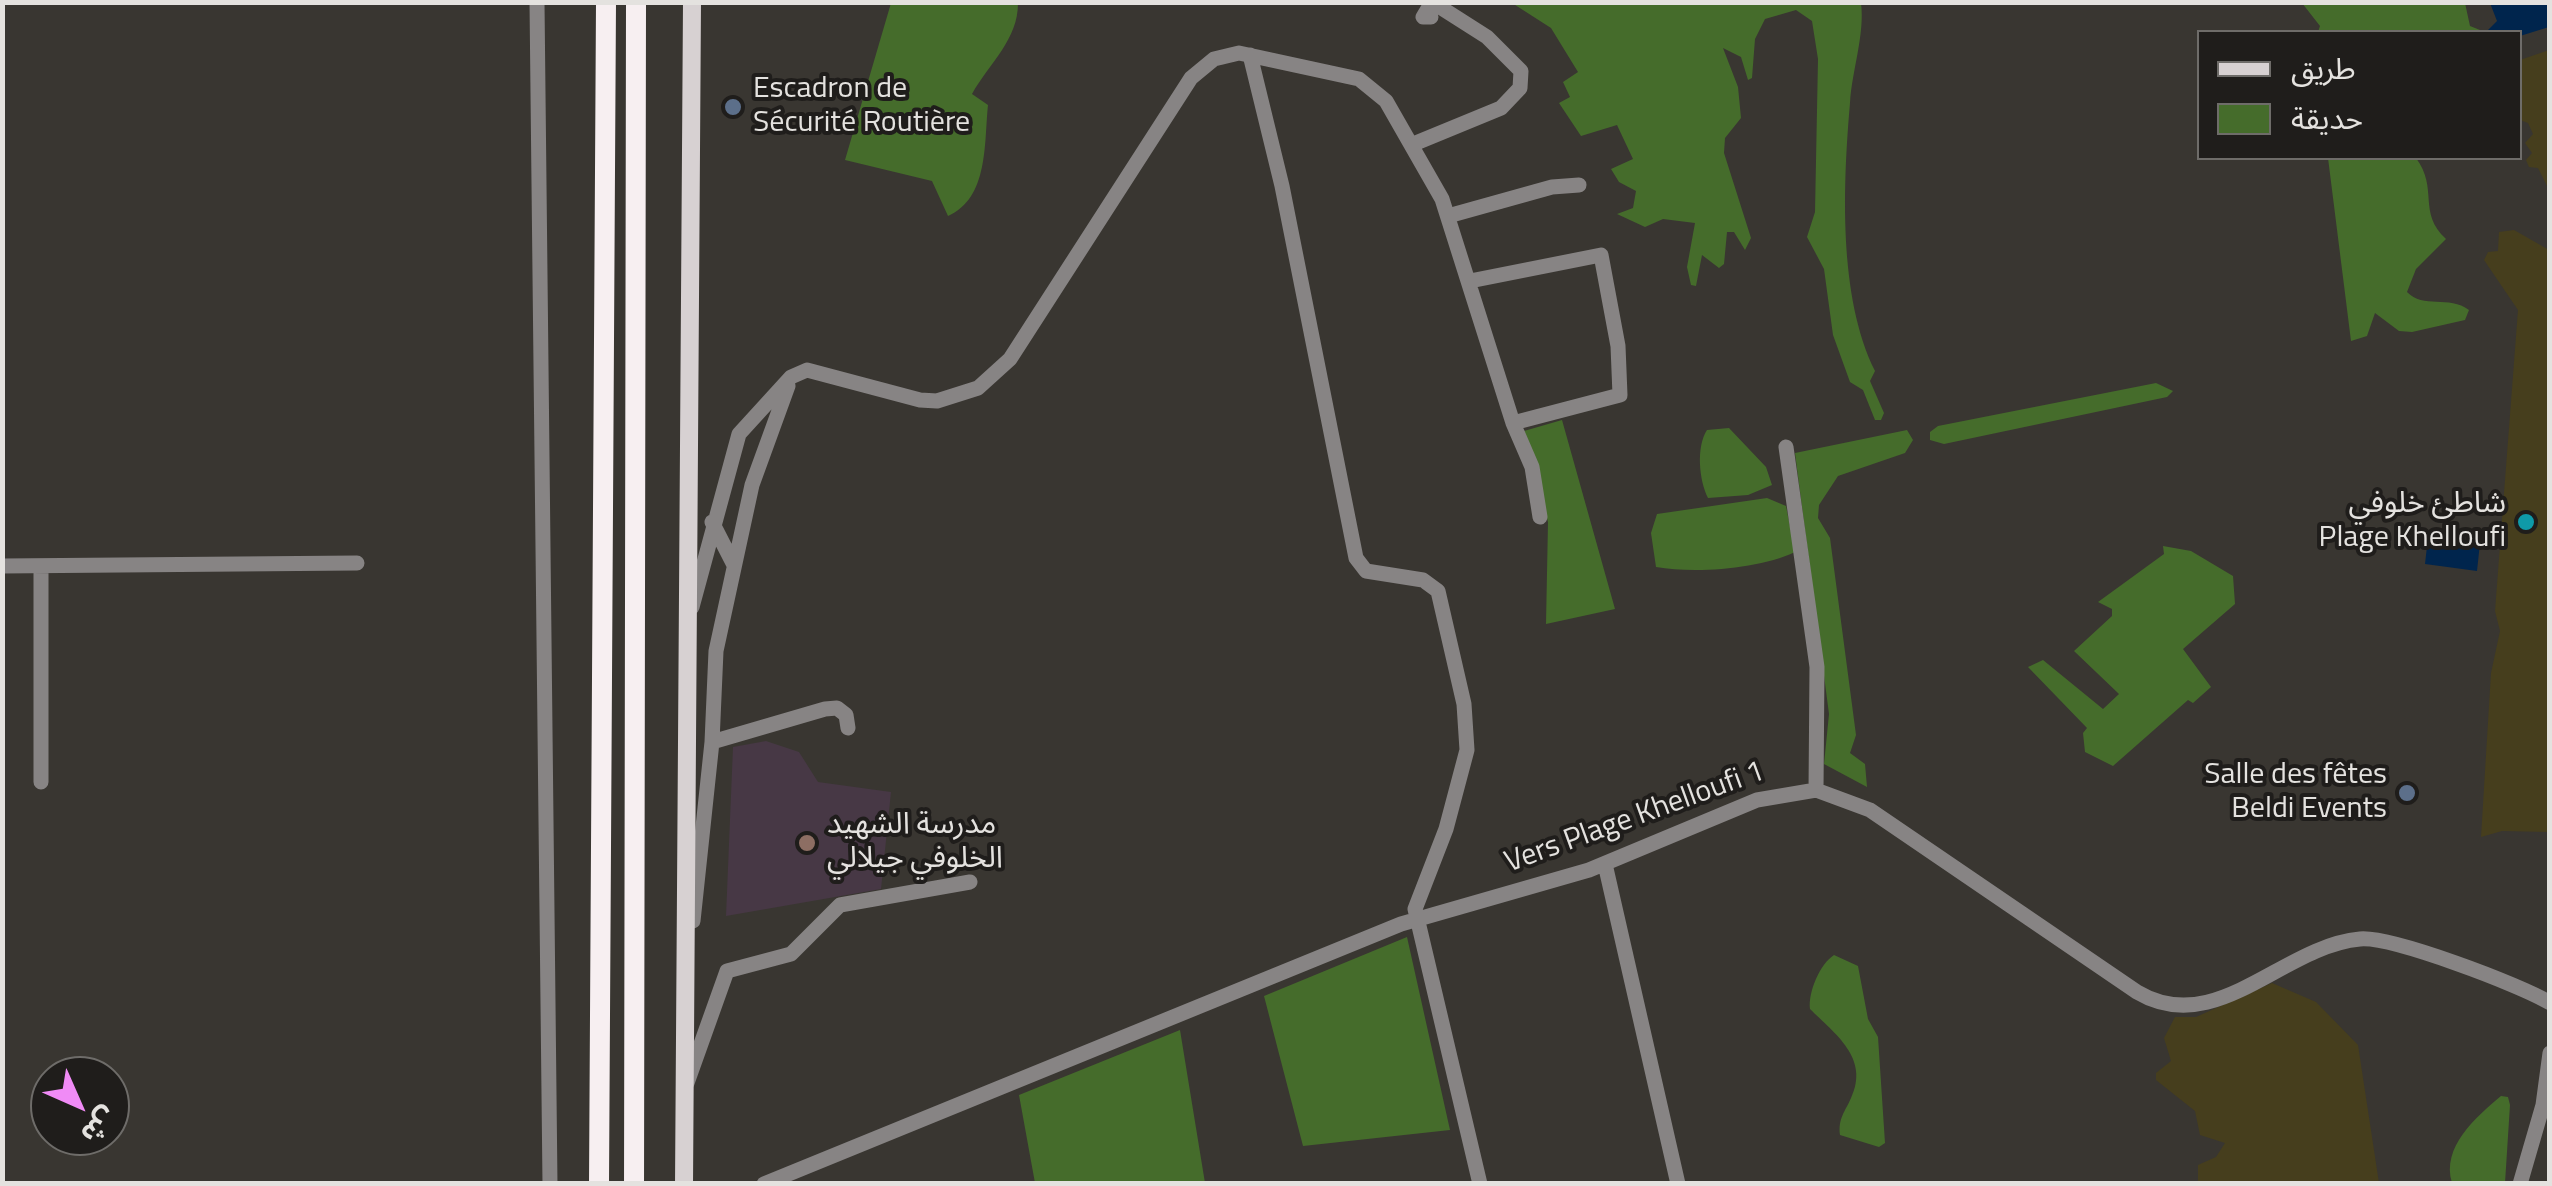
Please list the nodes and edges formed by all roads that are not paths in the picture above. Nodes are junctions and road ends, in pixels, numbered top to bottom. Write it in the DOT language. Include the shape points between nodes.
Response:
graph roads {
  1 [pos="538,2"];
  2 [pos="606,2"];
  3 [pos="636,2"];
  4 [pos="692,2"];
  5 [pos="1431,17"];
  6 [pos="1250,55"];
  7 [pos="1411,145"];
  8 [pos="1579,185"];
  9 [pos="1448,216"];
  10 [pos="1470,281"];
  11 [pos="791,377"];
  12 [pos="1513,423"];
  13 [pos="1786,447"];
  14 [pos="1540,517"];
  15 [pos="712,522"];
  16 [pos="357,563"];
  17 [pos="734,565"];
  18 [pos="2,566"];
  19 [pos="41,566"];
  20 [pos="687,632"];
  21 [pos="848,728"];
  22 [pos="712,742"];
  23 [pos="41,782"];
  24 [pos="1816,790"];
  25 [pos="1605,864"];
  26 [pos="970,882"];
  27 [pos="1417,918"];
  28 [pos="687,970"];
  29 [pos="2550,1003"];
  30 [pos="2550,1053"];
  31 [pos="686,1086"];
  32 [pos="550,1184"];
  33 [pos="599,1184"];
  34 [pos="634,1184"];
  35 [pos="684,1184"];
  36 [pos="764,1184"];
  37 [pos="1480,1184"];
  38 [pos="1678,1184"];
  39 [pos="2520,1184"];
  1 -- 32 [label="street"];
  2 -- 33 [label="highway"];
  3 -- 34 [label="highway"];
  4 -- 20 [label="main road"];
  5 -- 7 [label="street" via="1422,16 1432,2 1486,37 1521,71 1520,88 1501,108"];
  6 -- 7 [label="street" via="1360,79 1386,101"];
  6 -- 11 [label="street" via="1214,59 1191,78 1027,338 990,379 938,400 920,400 807,370"];
  6 -- 27 [label="street" via="1356,558 1366,571 1423,580 1438,591 1464,704 1463,765 1446,830 1416,899"];
  7 -- 9 [label="street"];
  8 -- 9 [label="street" via="1552,186"];
  9 -- 10 [label="street"];
  10 -- 12 [label="street"];
  10 -- 12 [label="street" via="1601,255 1620,395"];
  11 -- 15 [label="street" via="739,434"];
  11 -- 17 [label="street" via="752,485"];
  12 -- 14 [label="street" via="1532,467"];
  13 -- 24 [label="street" via="1817,667"];
  15 -- 17 [label="street"];
  15 -- 20 [label="street"];
  16 -- 19 [label="street"];
  17 -- 22 [label="street" via="716,650"];
  18 -- 19 [label="street"];
  19 -- 23 [label="street"];
  20 -- 28 [label="main road"];
  21 -- 22 [label="street" via="846,715 825,709"];
  22 -- 28 [label="street"];
  24 -- 25 [label="street, Vers Plage Khelloufi 1" via="1757,800"];
  24 -- 29 [label="street" via="1885,820 2137,992 2168,1006 2213,1002 2360,939 2402,946"];
  25 -- 27 [label="street, Vers Plage Khelloufi 1"];
  25 -- 38 [label="street"];
  26 -- 31 [label="street" via="840,905 791,954 726,970"];
  27 -- 36 [label="street, Vers Plage Khelloufi 1"];
  27 -- 37 [label="street"];
  28 -- 31 [label="main road"];
  30 -- 39 [label="street"];
  31 -- 35 [label="main road"];
}
